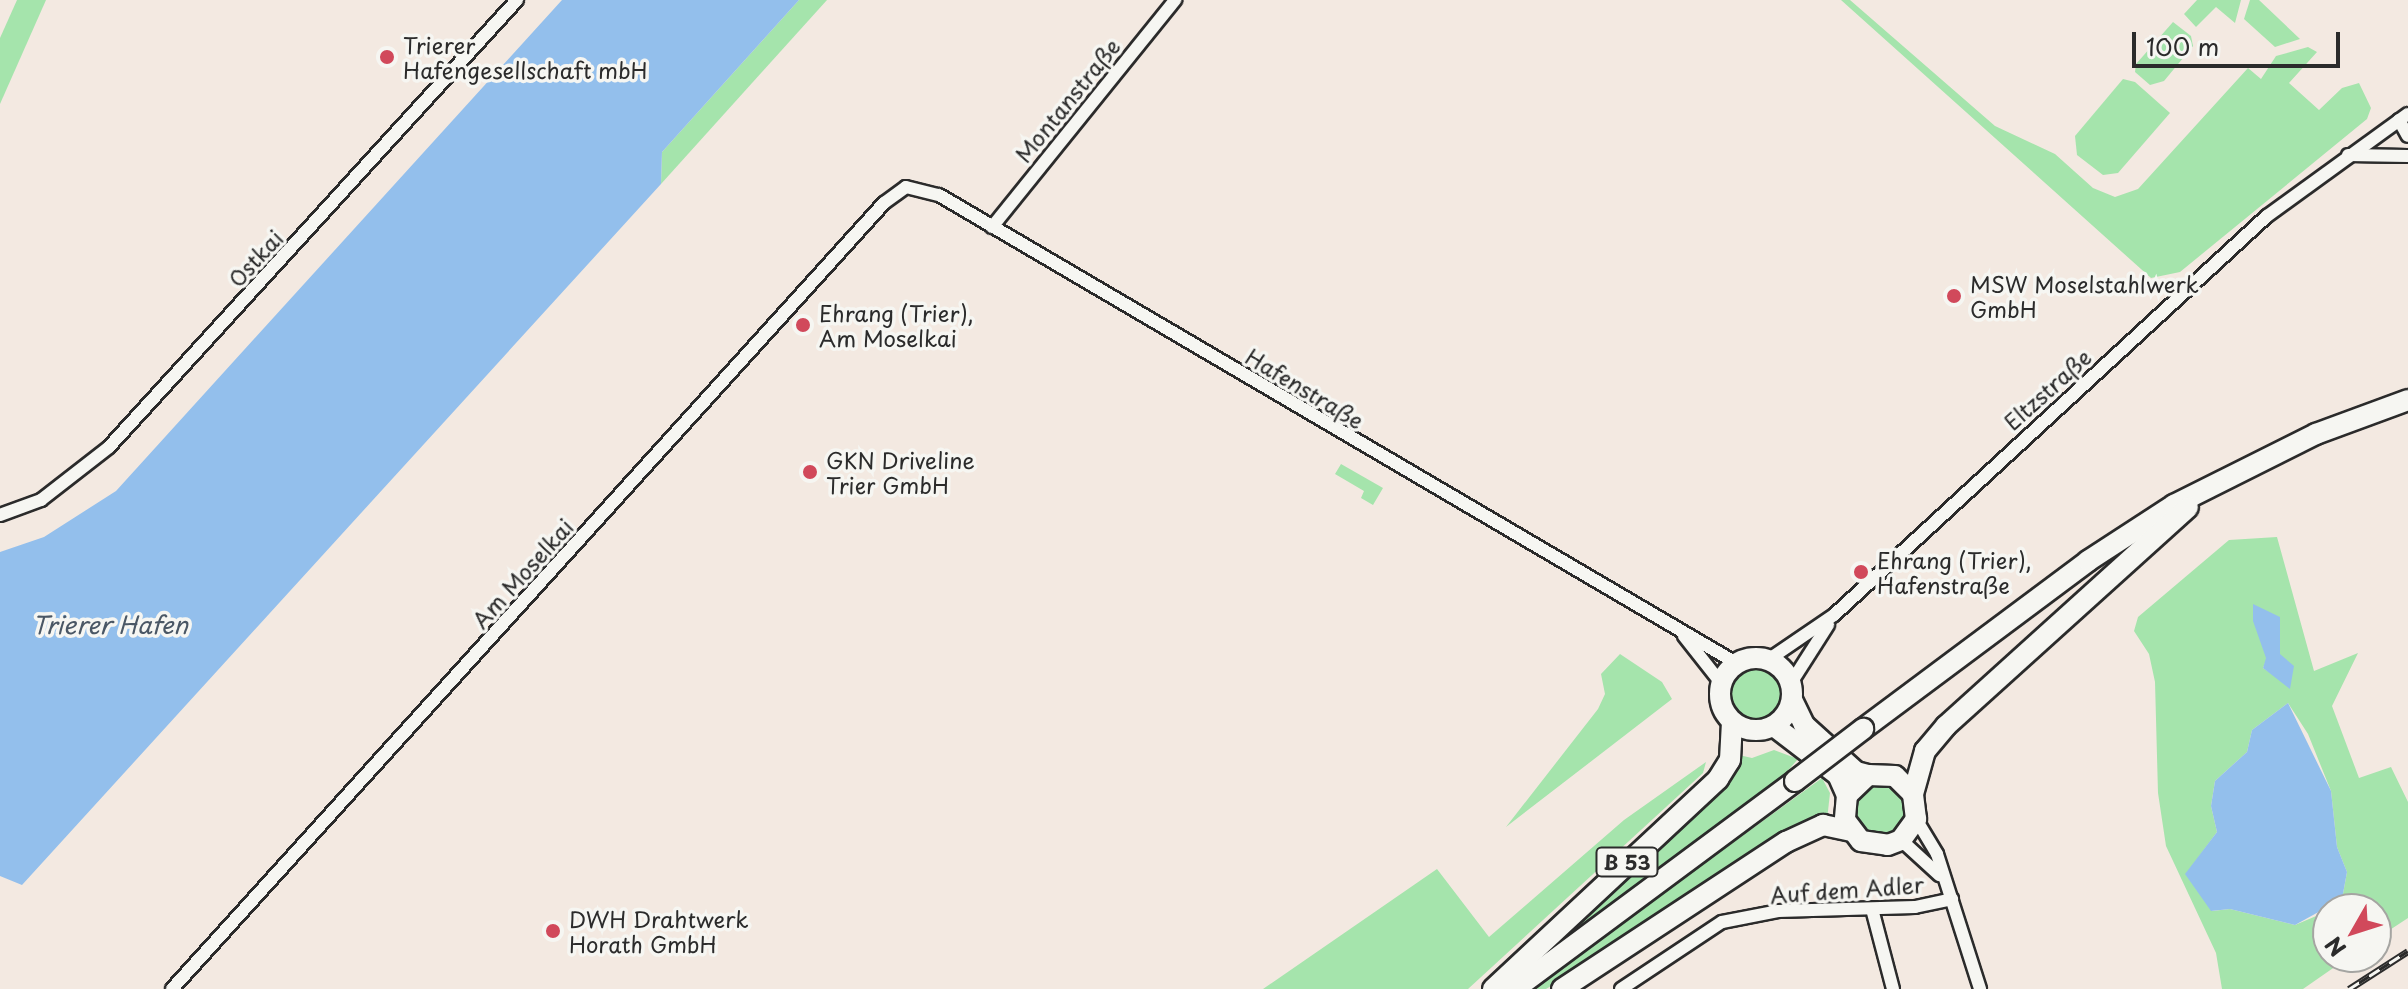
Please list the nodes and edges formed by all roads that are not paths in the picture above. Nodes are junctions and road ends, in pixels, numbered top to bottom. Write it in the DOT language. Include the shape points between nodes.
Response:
graph roads {
  1 [pos="517,0"];
  2 [pos="1175,0"];
  3 [pos="2404,117"];
  4 [pos="2408,136"];
  5 [pos="2348,155"];
  6 [pos="2408,156"];
  7 [pos="906,187"];
  8 [pos="992,227"];
  9 [pos="2408,400"];
  10 [pos="2216,482"];
  11 [pos="0,515"];
  12 [pos="1834,615"];
  13 [pos="1682,633"];
  14 [pos="1768,660"];
  15 [pos="1736,663"];
  16 [pos="1721,683"];
  17 [pos="1791,692"];
  18 [pos="1732,722"];
  19 [pos="1774,726"];
  20 [pos="1868,775"];
  21 [pos="1913,794"];
  22 [pos="1847,795"];
  23 [pos="1916,819"];
  24 [pos="1851,831"];
  25 [pos="1901,840"];
  26 [pos="1952,899"];
  27 [pos="1872,909"];
  28 [pos="172,989"];
  29 [pos="1493,989"];
  30 [pos="1515,989"];
  31 [pos="1562,989"];
  32 [pos="1621,989"];
  33 [pos="1893,989"];
  34 [pos="1980,989"];
  1 -- 11 [label="street, Ostkai" via="109,447 41,500"];
  2 -- 8 [label="street, Montanstraße"];
  3 -- 4 [label="street"];
  3 -- 5 [label="street, Eltzstraße"];
  5 -- 6 [label="street"];
  5 -- 12 [label="street, Eltzstraße" via="2228,250"];
  7 -- 8 [label="street, Hafenstraße" via="928,189"];
  7 -- 28 [label="street, Am Moselkai" via="884,203"];
  8 -- 13 [label="street, Hafenstraße"];
  9 -- 10 [label="main road, B 53" via="2316,434"];
  10 -- 21 [label="main road" via="1946,726 1925,751"];
  10 -- 30 [label="main road, B 53, bridge" via="2088,561"];
  12 -- 14 [label="street, Eltzstraße"];
  12 -- 17 [label="street, Eltzstraße"];
  13 -- 15 [label="street, Hafenstraße"];
  13 -- 16 [label="street, Hafenstraße"];
  14 -- 15 [label="main road"];
  14 -- 17 [label="main road"];
  15 -- 16 [label="main road"];
  16 -- 18 [label="main road, B 53" via="1721,705"];
  17 -- 19 [label="main road"];
  17 -- 20 [label="main road" via="1804,725 1856,772"];
  18 -- 19 [label="main road" via="1753,730"];
  18 -- 29 [label="main road, B 53" via="1730,760 1718,779"];
  19 -- 22 [label="main road" via="1823,759"];
  20 -- 21 [label="main road" via="1895,776"];
  20 -- 22 [label="main road"];
  21 -- 23 [label="main road"];
  22 -- 24 [label="main road" via="1845,820"];
  23 -- 25 [label="main road"];
  23 -- 26 [label="street" via="1937,854"];
  24 -- 25 [label="main road" via="1874,846"];
  24 -- 31 [label="main road" via="1823,825 1786,842"];
  25 -- 26 [label="street" via="1936,869"];
  26 -- 27 [label="street, Auf dem Adler"];
  26 -- 34 [label="street"];
  27 -- 32 [label="street, Auf dem Adler" via="1778,911 1722,922"];
  27 -- 33 [label="street"];
}
